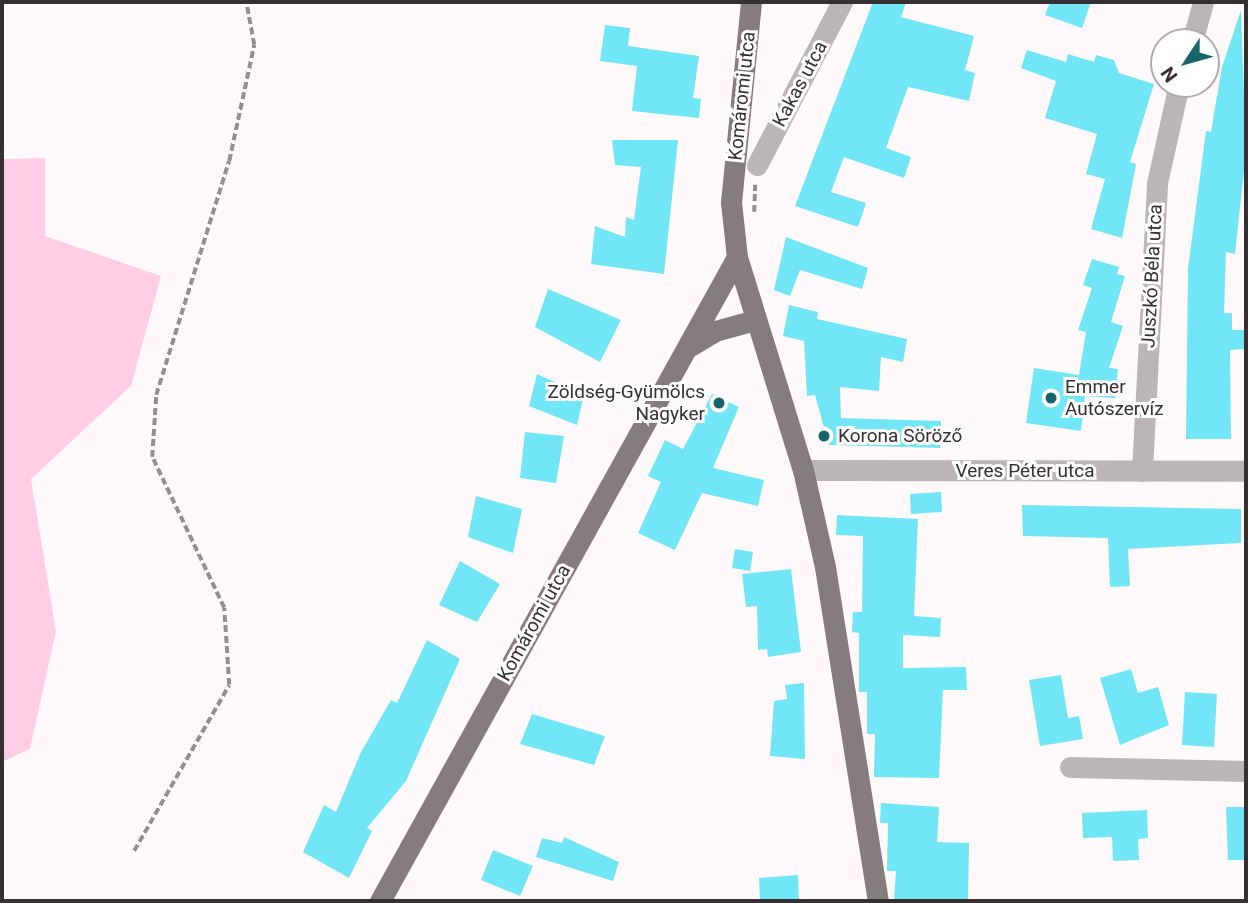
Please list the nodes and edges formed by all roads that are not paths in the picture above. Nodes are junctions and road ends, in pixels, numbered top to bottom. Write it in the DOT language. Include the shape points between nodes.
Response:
graph roads {
  1 [pos="751,2"];
  2 [pos="842,2"];
  3 [pos="1203,2"];
  4 [pos="1196,28"];
  5 [pos="1176,98"];
  6 [pos="757,165"];
  7 [pos="737,257"];
  8 [pos="755,320"];
  9 [pos="691,346"];
  10 [pos="803,470"];
  11 [pos="1142,471"];
  12 [pos="1246,471"];
  13 [pos="1070,767"];
  14 [pos="1246,771"];
  15 [pos="380,901"];
  16 [pos="878,901"];
  1 -- 7 [label="main road, Komáromi utca" via="731,202"];
  2 -- 6 [label="street, Kakas utca"];
  3 -- 4 [label="street"];
  5 -- 11 [label="street, Juszkó Béla utca" via="1157,183"];
  7 -- 8 [label="main road"];
  7 -- 9 [label="main road, Komáromi utca"];
  8 -- 9 [label="main road" via="715,331"];
  8 -- 10 [label="main road"];
  9 -- 15 [label="main road, Komáromi utca"];
  10 -- 11 [label="street, Veres Péter utca"];
  10 -- 16 [label="main road" via="825,567"];
  11 -- 12 [label="street, Veres Péter utca"];
  13 -- 14 [label="street"];
}
